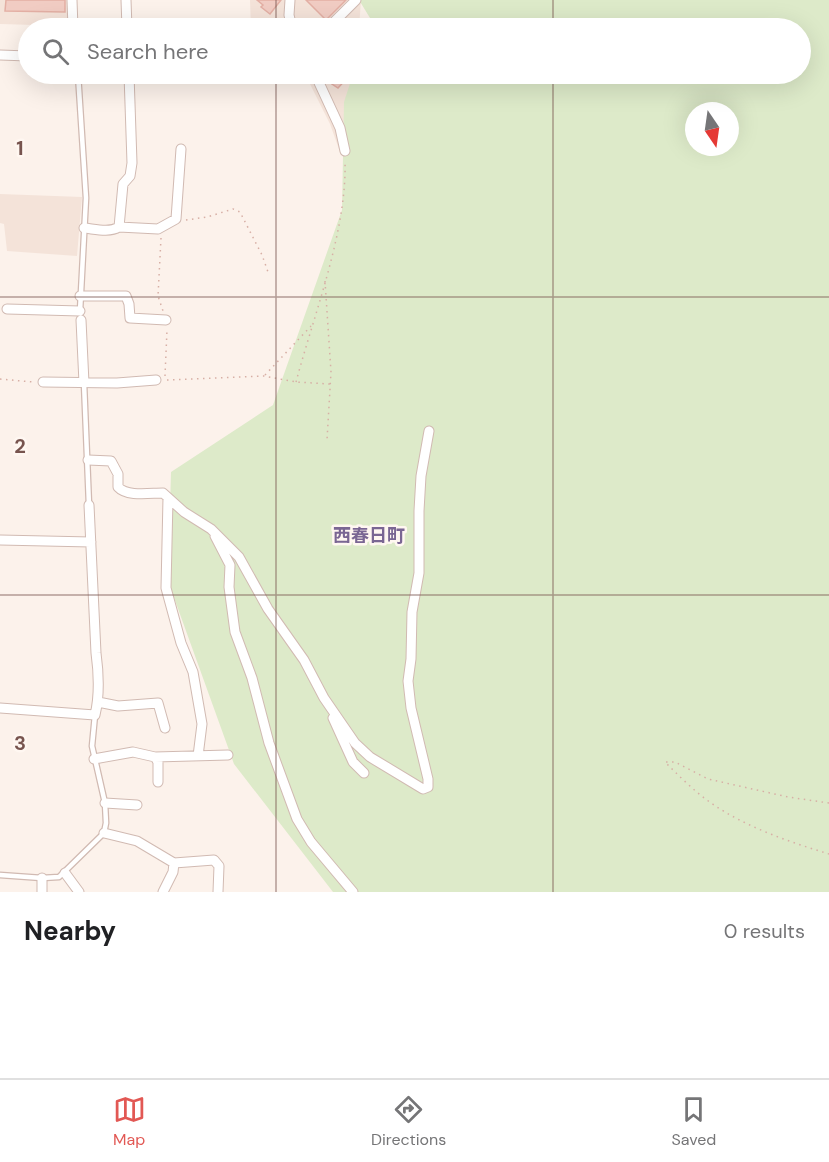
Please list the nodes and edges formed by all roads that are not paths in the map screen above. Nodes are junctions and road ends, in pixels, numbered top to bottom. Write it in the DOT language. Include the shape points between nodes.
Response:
graph roads {
  1 [pos="72,0"];
  2 [pos="126,0"];
  3 [pos="290,0"];
  4 [pos="356,0"];
  5 [pos="73,18"];
  6 [pos="127,18"];
  7 [pos="290,18"];
  8 [pos="338,18"];
  9 [pos="0,55"];
  10 [pos="18,56"];
  11 [pos="79,84"];
  12 [pos="129,84"];
  13 [pos="323,84"];
  14 [pos="182,149"];
  15 [pos="345,151"];
  16 [pos="119,227"];
  17 [pos="84,228"];
  18 [pos="80,296"];
  19 [pos="7,309"];
  20 [pos="81,315"];
  21 [pos="166,320"];
  22 [pos="160,380"];
  23 [pos="43,382"];
  24 [pos="84,383"];
  25 [pos="429,431"];
  26 [pos="88,460"];
  27 [pos="168,498"];
  28 [pos="89,505"];
  29 [pos="211,529"];
  30 [pos="0,540"];
  31 [pos="91,542"];
  32 [pos="325,699"];
  33 [pos="98,702"];
  34 [pos="0,708"];
  35 [pos="95,715"];
  36 [pos="165,728"];
  37 [pos="228,755"];
  38 [pos="155,756"];
  39 [pos="198,756"];
  40 [pos="94,759"];
  41 [pos="364,773"];
  42 [pos="158,782"];
  43 [pos="105,803"];
  44 [pos="137,805"];
  45 [pos="104,833"];
  46 [pos="174,863"];
  47 [pos="65,873"];
  48 [pos="0,875"];
  49 [pos="42,878"];
  50 [pos="42,892"];
  51 [pos="79,892"];
  52 [pos="163,892"];
  53 [pos="218,892"];
  54 [pos="353,892"];
  1 -- 5 [label="street"];
  2 -- 6 [label="street"];
  3 -- 7 [label="street"];
  4 -- 8 [label="street"];
  9 -- 10 [label="street"];
  11 -- 17 [label="lane" via="86,198"];
  12 -- 16 [label="street" via="132,163 130,176 123,184"];
  13 -- 15 [label="street"];
  14 -- 16 [label="street" via="176,219 158,229"];
  16 -- 17 [label="street"];
  17 -- 18 [label="lane"];
  18 -- 20 [label="lane"];
  18 -- 21 [label="street" via="126,296 130,318"];
  19 -- 20 [label="street" via="29,305"];
  20 -- 24 [label="street"];
  22 -- 24 [label="street"];
  23 -- 24 [label="street"];
  24 -- 26 [label="lane"];
  25 -- 32 [label="street" via="420,488 419,573 411,612 408,681 428,787 423,789 370,757 355,743"];
  26 -- 27 [label="street" via="111,461 121,490 163,493"];
  26 -- 28 [label="lane"];
  27 -- 29 [label="street"];
  27 -- 39 [label="street" via="166,588 193,672 202,724"];
  28 -- 31 [label="street"];
  29 -- 32 [label="street" via="239,558"];
  29 -- 54 [label="street" via="230,565 235,632 297,819"];
  30 -- 31 [label="street"];
  31 -- 33 [label="street"];
  32 -- 41 [label="street" via="353,762"];
  33 -- 35 [label="street"];
  33 -- 36 [label="street" via="118,706 158,703"];
  34 -- 35 [label="street"];
  35 -- 40 [label="lane"];
  37 -- 39 [label="street"];
  38 -- 39 [label="street"];
  38 -- 40 [label="street" via="133,752"];
  38 -- 42 [label="street"];
  40 -- 43 [label="lane"];
  43 -- 44 [label="street"];
  43 -- 45 [label="lane"];
  45 -- 46 [label="street" via="137,842"];
  45 -- 47 [label="lane"];
  46 -- 52 [label="street"];
  46 -- 53 [label="street" via="214,860 219,866"];
  47 -- 49 [label="lane"];
  47 -- 51 [label="street"];
  48 -- 49 [label="lane"];
  49 -- 50 [label="street"];
}
